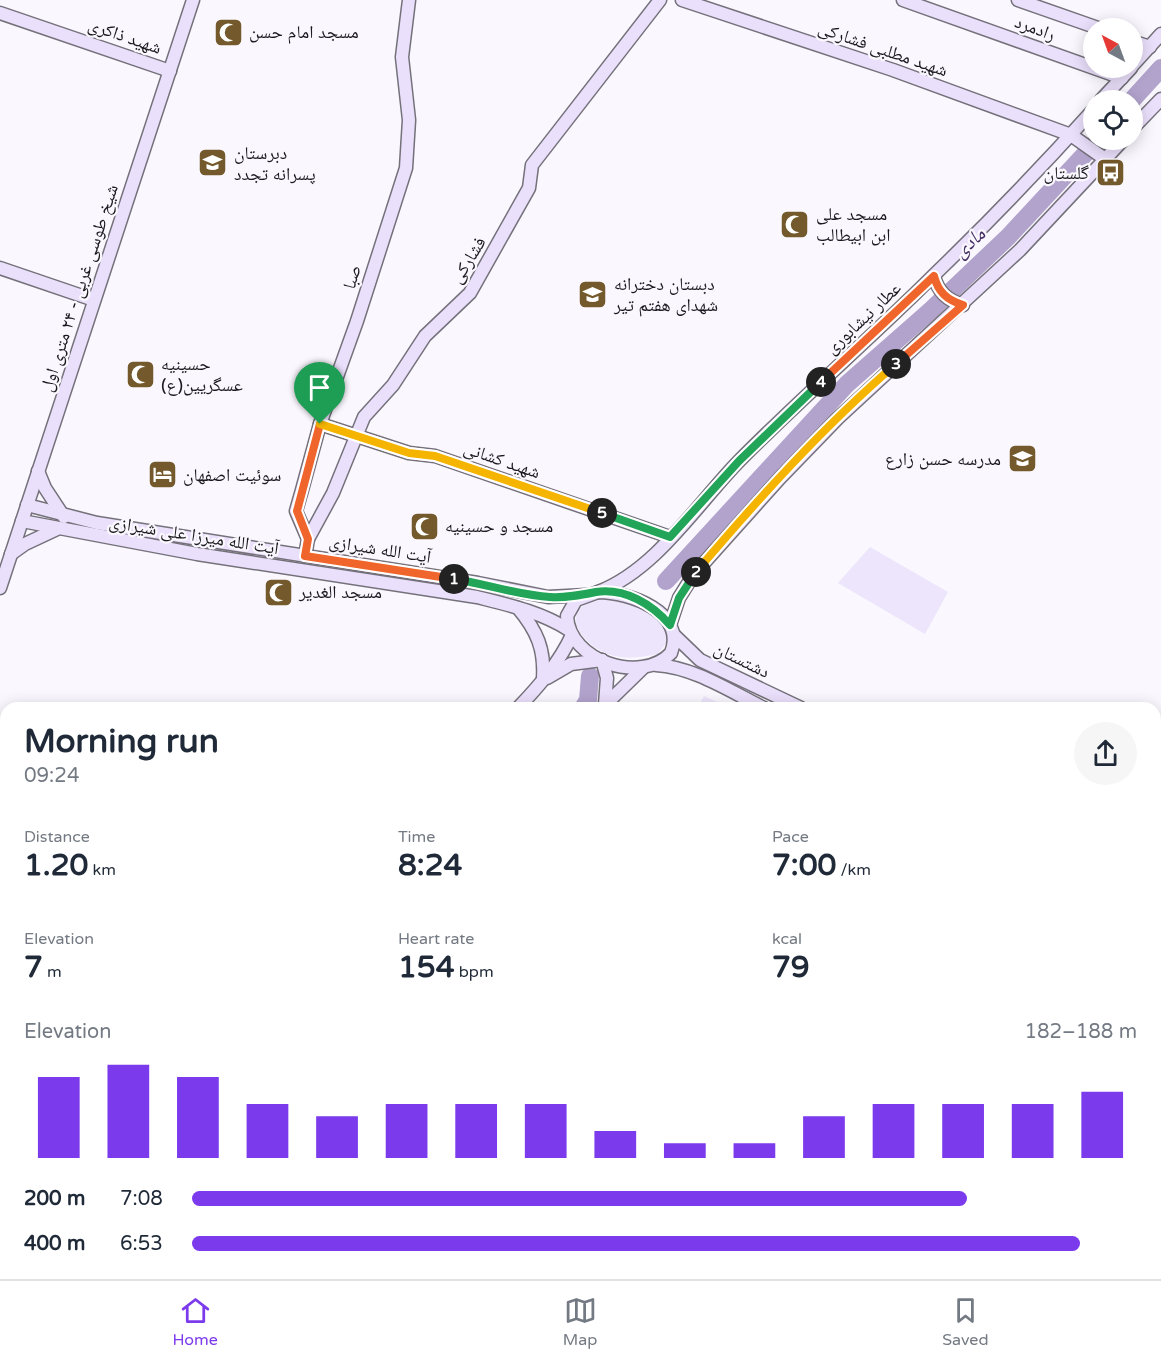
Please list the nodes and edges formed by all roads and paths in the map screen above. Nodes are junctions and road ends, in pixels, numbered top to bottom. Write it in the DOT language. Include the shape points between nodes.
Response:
graph roads {
  1 [pos="193,0"];
  2 [pos="409,0"];
  3 [pos="660,0"];
  4 [pos="682,0"];
  5 [pos="903,0"];
  6 [pos="1018,0"];
  7 [pos="0,13"];
  8 [pos="1083,23"];
  9 [pos="1161,34"];
  10 [pos="1143,45"];
  11 [pos="1150,47"];
  12 [pos="1143,55"];
  13 [pos="1083,64"];
  14 [pos="170,71"];
  15 [pos="1122,78"];
  16 [pos="1111,90"];
  17 [pos="1161,99"];
  18 [pos="1143,118"];
  19 [pos="1083,121"];
  20 [pos="1071,135"];
  21 [pos="1114,150"];
  22 [pos="1105,159"];
  23 [pos="0,268"];
  24 [pos="935,280"];
  25 [pos="94,300"];
  26 [pos="959,304"];
  27 [pos="320,424"];
  28 [pos="355,436"];
  29 [pos="38,471"];
  30 [pos="27,505"];
  31 [pos="64,517"];
  32 [pos="83,520"];
  33 [pos="22,521"];
  34 [pos="58,529"];
  35 [pos="80,534"];
  36 [pos="670,537"];
  37 [pos="308,539"];
  38 [pos="11,554"];
  39 [pos="305,556"];
  40 [pos="0,588"];
  41 [pos="592,593"];
  42 [pos="518,607"];
  43 [pos="672,630"];
  44 [pos="570,632"];
  45 [pos="602,660"];
  46 [pos="649,666"];
  47 [pos="543,680"];
  48 [pos="523,702"];
  49 [pos="604,702"];
  50 [pos="608,702"];
  51 [pos="751,702"];
  52 [pos="788,702"];
  1 -- 14 [label="street, شیخ طوسی غربی - ۲۴ متری اول"];
  2 -- 27 [label="street, صبا" via="402,57 409,120 406,168"];
  3 -- 28 [label="street, فشارکی" via="532,165 529,188 470,293 425,336 393,385 364,417"];
  4 -- 20 [label="street, شهید مطلبی فشارکی" via="893,70"];
  5 -- 13 [label="street, رادمرد"];
  6 -- 8 [label="street"];
  7 -- 14 [label="street, شهید ذاکری"];
  9 -- 11 [label="street"];
  10 -- 11 [label="street"];
  11 -- 12 [label="street"];
  14 -- 25 [label="street, شیخ طوسی غربی - ۲۴ متری اول"];
  15 -- 16 [label="street"];
  17 -- 18 [label="street"];
  19 -- 20 [label="street, عطار نیشابوری"];
  20 -- 22 [label="street, شهید مطلبی فشارکی"];
  20 -- 24 [label="street, عطار نیشابوری"];
  21 -- 22 [label="street"];
  22 -- 26 [label="street" via="1020,250"];
  23 -- 25 [label="street"];
  24 -- 26 [label="street" via="941,292"];
  24 -- 36 [label="street, عطار نیشابوری" via="739,461"];
  25 -- 29 [label="street, شیخ طوسی غربی - ۲۴ متری اول"];
  26 -- 43 [label="street" via="837,418 694,574 679,598"];
  27 -- 28 [label="street, شهید کشانی"];
  27 -- 37 [label="street, صبا" via="297,511"];
  28 -- 36 [label="street, شهید کشانی" via="409,453 435,456"];
  28 -- 37 [label="street, فشارکی" via="333,494"];
  29 -- 30 [label="street, شیخ طوسی غربی - ۲۴ متری اول"];
  29 -- 31 [label="street"];
  30 -- 31 [label="street, آیت الله شیرازی"];
  30 -- 33 [label="street, شیخ طوسی غربی - ۲۴ متری اول"];
  31 -- 32 [label="street, آیت الله شیرازی"];
  32 -- 35 [label="street"];
  32 -- 39 [label="street, آیت الله شیرازی"];
  33 -- 34 [label="street, آیت الله میرزا علی شیرازی"];
  33 -- 38 [label="street, شیخ طوسی غربی - ۲۴ متری اول"];
  34 -- 35 [label="street, آیت الله میرزا علی شیرازی"];
  34 -- 38 [label="street"];
  35 -- 42 [label="street, آیت الله میرزا علی شیرازی" via="477,597"];
  36 -- 41 [label="street, عطار نیشابوری" via="647,564 619,584"];
  37 -- 39 [label="street"];
  38 -- 40 [label="street, شیخ طوسی غربی - ۲۴ متری اول"];
  39 -- 41 [label="street, آیت الله شیرازی" via="548,597"];
  41 -- 43 [label="street" via="639,599 652,607"];
  41 -- 44 [label="street" via="570,607"];
  42 -- 44 [label="street, آیت الله میرزا علی شیرازی" via="553,620"];
  42 -- 47 [label="street" via="539,637"];
  43 -- 46 [label="street" via="671,653"];
  43 -- 52 [label="street, دشتستان" via="700,660"];
  44 -- 45 [label="street" via="584,649"];
  44 -- 47 [label="street" via="565,651"];
  45 -- 46 [label="street" via="616,665"];
  45 -- 47 [label="street" via="571,664"];
  45 -- 49 [label="street" via="608,678"];
  46 -- 50 [label="street"];
  46 -- 51 [label="street, دشتستان" via="672,666"];
  47 -- 48 [label="street"];
}
